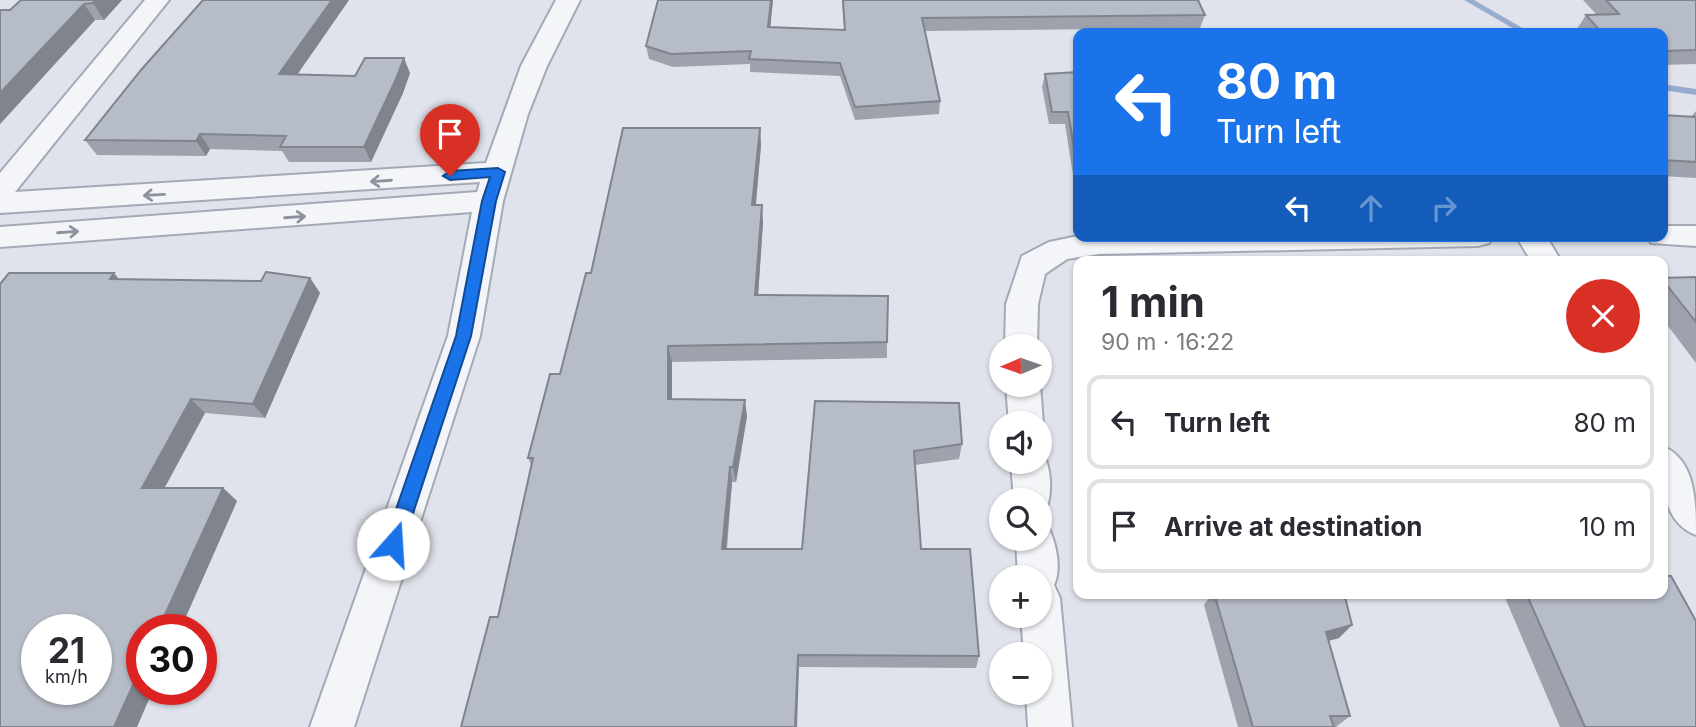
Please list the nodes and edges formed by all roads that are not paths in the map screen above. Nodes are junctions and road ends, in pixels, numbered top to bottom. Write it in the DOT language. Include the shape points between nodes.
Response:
graph roads {
  1 [pos="157,0"];
  2 [pos="568,0"];
  3 [pos="494,187"];
  4 [pos="0,192"];
  5 [pos="0,203"];
  6 [pos="1668,236"];
  7 [pos="1696,236"];
  8 [pos="0,237"];
  9 [pos="1153,242"];
  10 [pos="1020,334"];
  11 [pos="1668,471"];
  12 [pos="1696,518"];
  13 [pos="1042,628"];
  14 [pos="332,727"];
  15 [pos="1050,727"];
  1 -- 4 [label="street"];
  2 -- 3 [label="street" via="515,114"];
  3 -- 5 [label="street, one-way"];
  8 -- 3 [label="street, one-way"];
  3 -- 14 [label="street" via="464,336"];
  6 -- 7 [label="street"];
  9 -- 10 [label="street" via="1099,243 1060,250 1033,264 1023,288"];
  11 -- 12 [label="street"];
  13 -- 15 [label="street"];
}
